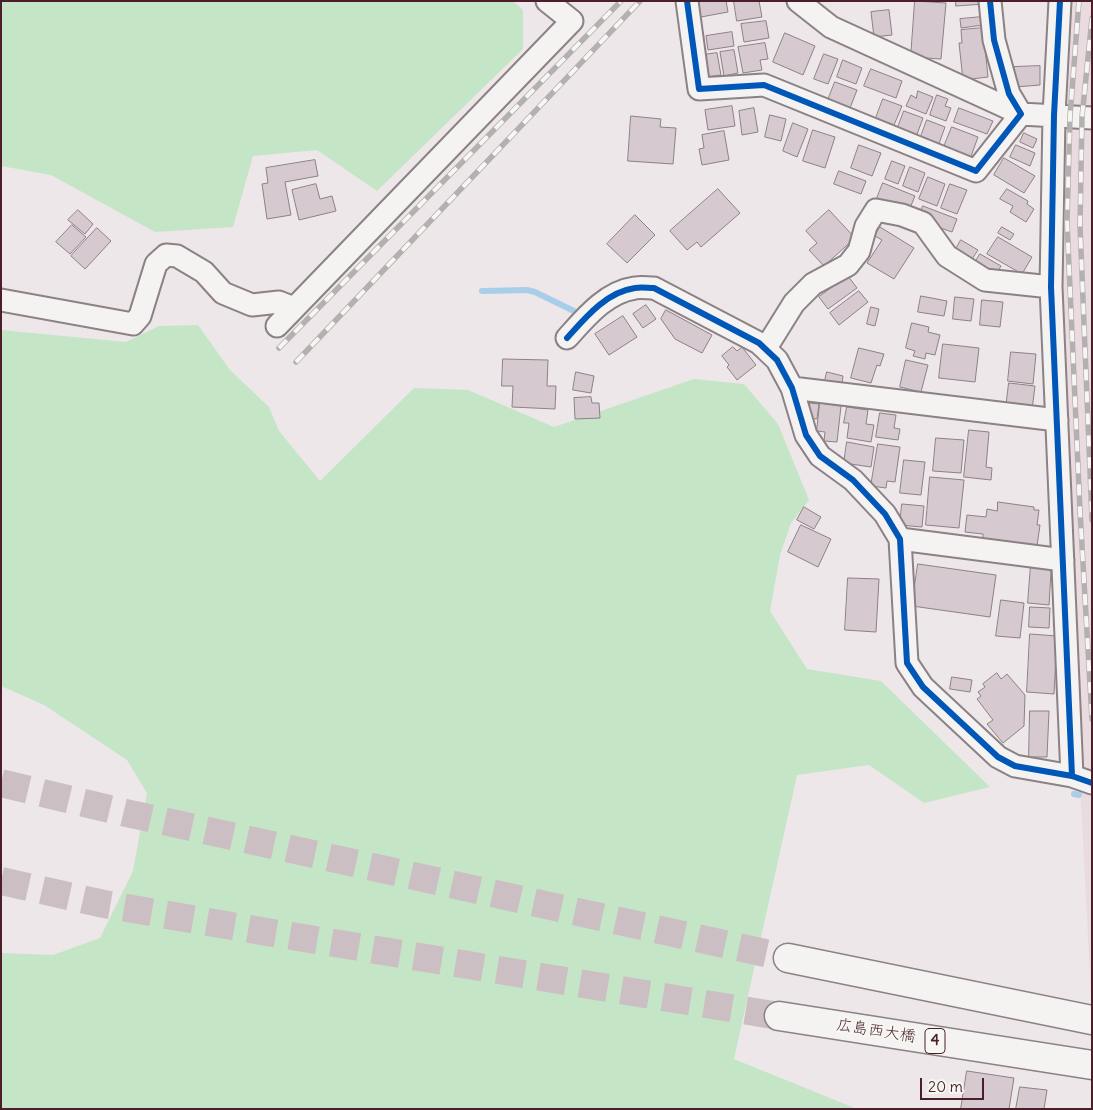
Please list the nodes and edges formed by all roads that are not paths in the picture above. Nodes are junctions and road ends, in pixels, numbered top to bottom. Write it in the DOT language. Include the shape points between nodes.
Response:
graph roads {
  1 [pos="547,1"];
  2 [pos="687,1"];
  3 [pos="798,1"];
  4 [pos="990,1"];
  5 [pos="1060,1"];
  6 [pos="1021,114"];
  7 [pos="1054,115"];
  8 [pos="1092,118"];
  9 [pos="1051,287"];
  10 [pos="1,300"];
  11 [pos="294,308"];
  12 [pos="277,326"];
  13 [pos="567,338"];
  14 [pos="766,348"];
  15 [pos="792,388"];
  16 [pos="1057,420"];
  17 [pos="900,538"];
  18 [pos="1063,560"];
  19 [pos="1082,780"];
  20 [pos="788,958"];
  21 [pos="778,1016"];
  22 [pos="1092,1020"];
  23 [pos="1092,1065"];
  1 -- 11 [label="street" via="572,21"];
  2 -- 6 [label="street" via="699,89 764,85 976,171"];
  3 -- 6 [label="street" via="831,27"];
  4 -- 6 [label="street" via="994,40 1009,94"];
  5 -- 7 [label="street"];
  6 -- 7 [label="street"];
  7 -- 8 [label="street"];
  7 -- 9 [label="street"];
  9 -- 14 [label="street" via="985,280 947,256 923,223 876,210 866,226 859,251 848,265 813,284 794,303"];
  9 -- 16 [label="street"];
  10 -- 11 [label="street" via="133,324 140,316 156,264 166,255 177,256 204,272 223,293 252,305 279,302"];
  11 -- 12 [label="street"];
  13 -- 14 [label="street" via="589,312 619,292 654,288"];
  14 -- 15 [label="street" via="777,360"];
  15 -- 16 [label="street"];
  15 -- 17 [label="street" via="806,435 820,456 854,480 885,514"];
  16 -- 18 [label="street"];
  17 -- 18 [label="street"];
  17 -- 19 [label="street" via="907,663 923,687 998,757 1015,766"];
  18 -- 19 [label="street"];
  20 -- 22 [label="highway"];
  21 -- 23 [label="highway, 広島西大橋 / 4"];
}
